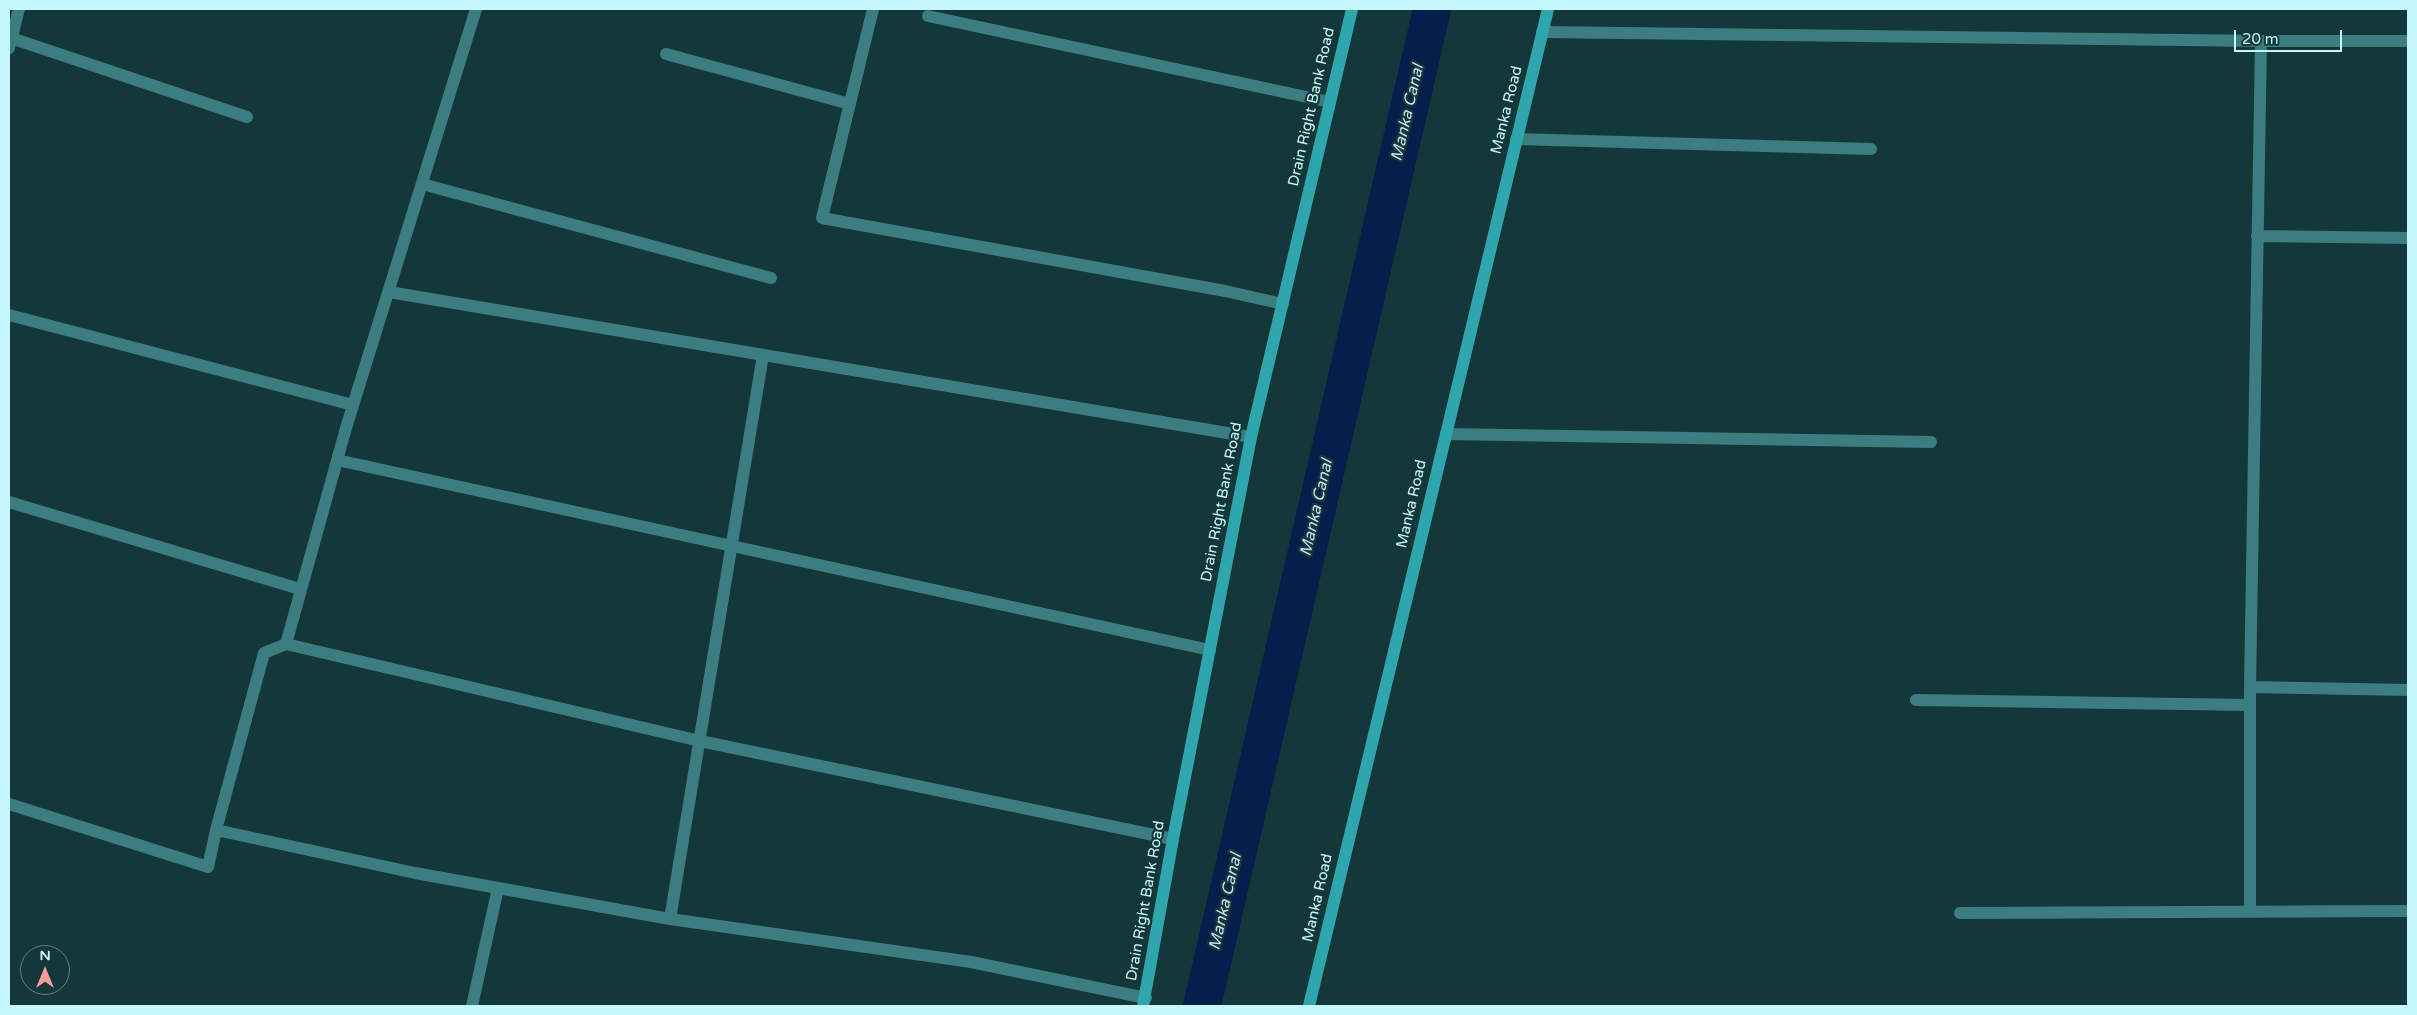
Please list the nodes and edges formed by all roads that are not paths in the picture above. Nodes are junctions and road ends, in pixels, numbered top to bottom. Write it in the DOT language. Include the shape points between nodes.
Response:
graph roads {
  1 [pos="476,9"];
  2 [pos="873,9"];
  3 [pos="1352,9"];
  4 [pos="1548,9"];
  5 [pos="14,16"];
  6 [pos="928,16"];
  7 [pos="1542,32"];
  8 [pos="2261,41"];
  9 [pos="2408,41"];
  10 [pos="10,43"];
  11 [pos="666,54"];
  12 [pos="1330,102"];
  13 [pos="850,104"];
  14 [pos="247,117"];
  15 [pos="1516,139"];
  16 [pos="1871,149"];
  17 [pos="422,184"];
  18 [pos="2257,236"];
  19 [pos="2408,238"];
  20 [pos="771,278"];
  21 [pos="388,292"];
  22 [pos="1283,304"];
  23 [pos="9,315"];
  24 [pos="763,354"];
  25 [pos="353,405"];
  26 [pos="1446,434"];
  27 [pos="1251,437"];
  28 [pos="1931,442"];
  29 [pos="337,460"];
  30 [pos="9,502"];
  31 [pos="731,546"];
  32 [pos="300,589"];
  33 [pos="286,644"];
  34 [pos="1210,650"];
  35 [pos="2250,687"];
  36 [pos="2408,690"];
  37 [pos="1916,700"];
  38 [pos="2250,705"];
  39 [pos="700,741"];
  40 [pos="9,804"];
  41 [pos="216,830"];
  42 [pos="1173,839"];
  43 [pos="498,888"];
  44 [pos="2408,911"];
  45 [pos="2250,912"];
  46 [pos="1960,913"];
  47 [pos="670,918"];
  48 [pos="1145,1002"];
  49 [pos="472,1006"];
  50 [pos="1309,1006"];
  1 -- 17 [label="street"];
  2 -- 13 [label="street"];
  3 -- 12 [label="street, Drain Right Bank Road"];
  4 -- 7 [label="street, Manka Road"];
  5 -- 10 [label="street"];
  6 -- 12 [label="street"];
  7 -- 8 [label="street"];
  7 -- 15 [label="street, Manka Road"];
  8 -- 9 [label="street"];
  8 -- 18 [label="street"];
  10 -- 14 [label="street"];
  11 -- 13 [label="street"];
  12 -- 22 [label="street, Drain Right Bank Road"];
  13 -- 22 [label="street" via="822,218"];
  15 -- 16 [label="street"];
  15 -- 26 [label="street, Manka Road"];
  17 -- 20 [label="street"];
  17 -- 21 [label="street"];
  18 -- 19 [label="street"];
  18 -- 35 [label="street"];
  21 -- 24 [label="street"];
  21 -- 25 [label="street"];
  22 -- 27 [label="street, Drain Right Bank Road"];
  23 -- 25 [label="street"];
  24 -- 27 [label="street"];
  24 -- 31 [label="street"];
  25 -- 29 [label="street"];
  26 -- 28 [label="street"];
  26 -- 50 [label="street, Manka Road"];
  27 -- 34 [label="street, Drain Right Bank Road"];
  29 -- 31 [label="street"];
  29 -- 32 [label="street"];
  30 -- 32 [label="street"];
  31 -- 34 [label="street"];
  31 -- 39 [label="street"];
  32 -- 33 [label="street"];
  33 -- 39 [label="street"];
  33 -- 41 [label="street" via="264,653"];
  34 -- 42 [label="street, Drain Right Bank Road"];
  35 -- 36 [label="street"];
  35 -- 38 [label="street"];
  37 -- 38 [label="street"];
  38 -- 45 [label="street"];
  39 -- 42 [label="street"];
  39 -- 47 [label="street"];
  40 -- 41 [label="street" via="208,867"];
  41 -- 43 [label="street"];
  42 -- 48 [label="street, Drain Right Bank Road"];
  43 -- 47 [label="street"];
  43 -- 49 [label="street"];
  44 -- 45 [label="street"];
  45 -- 46 [label="street"];
  47 -- 48 [label="street" via="971,962"];
}
